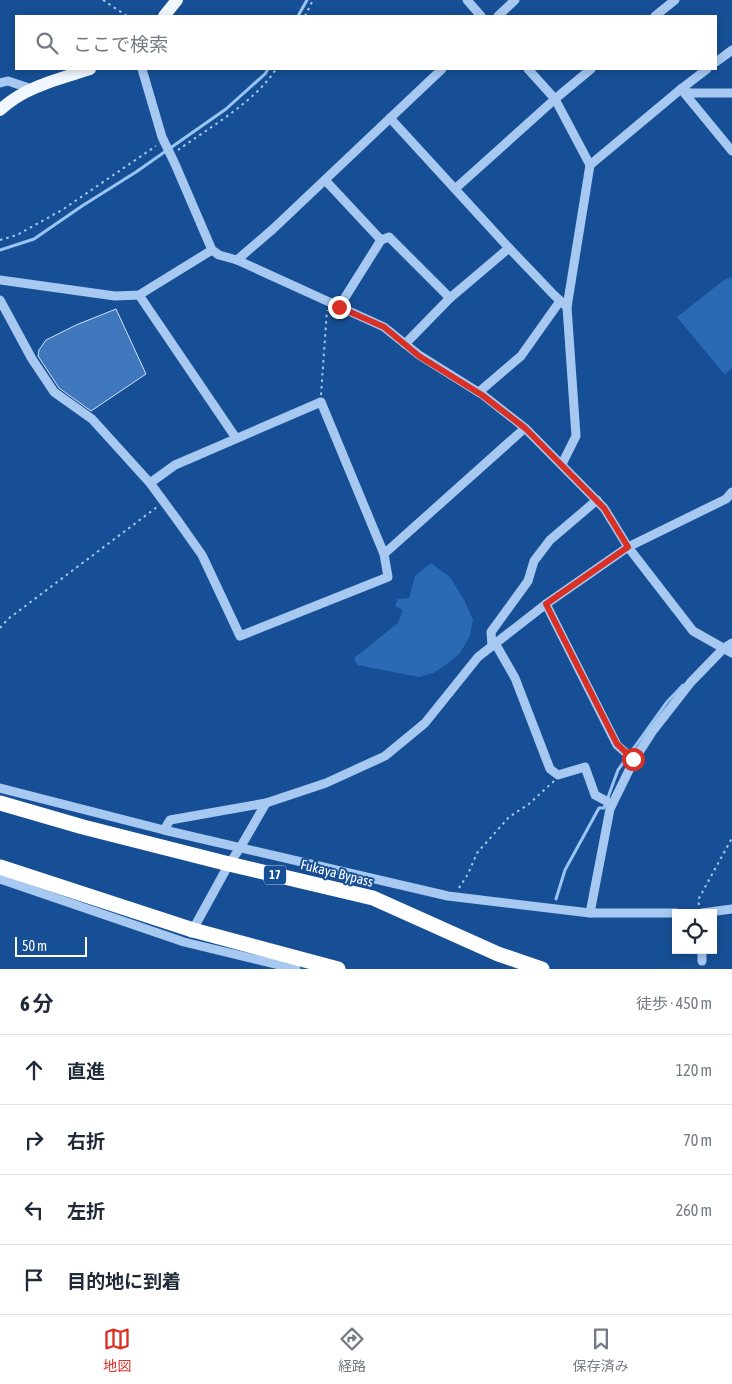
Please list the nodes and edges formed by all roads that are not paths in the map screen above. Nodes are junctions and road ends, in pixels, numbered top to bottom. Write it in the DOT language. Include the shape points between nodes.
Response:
graph roads {
  1 [pos="177,0"];
  2 [pos="467,0"];
  3 [pos="515,0"];
  4 [pos="671,1"];
  5 [pos="165,15"];
  6 [pos="480,15"];
  7 [pos="499,15"];
  8 [pos="656,15"];
  9 [pos="732,50"];
  10 [pos="717,61"];
  11 [pos="87,70"];
  12 [pos="142,70"];
  13 [pos="441,70"];
  14 [pos="529,70"];
  15 [pos="591,70"];
  16 [pos="706,70"];
  17 [pos="0,83"];
  18 [pos="32,89"];
  19 [pos="681,89"];
  20 [pos="732,93"];
  21 [pos="555,99"];
  22 [pos="0,110"];
  23 [pos="390,118"];
  24 [pos="732,151"];
  25 [pos="590,165"];
  26 [pos="325,180"];
  27 [pos="456,188"];
  28 [pos="380,240"];
  29 [pos="509,248"];
  30 [pos="212,250"];
  31 [pos="237,260"];
  32 [pos="0,280"];
  33 [pos="139,295"];
  34 [pos="450,298"];
  35 [pos="0,300"];
  36 [pos="564,304"];
  37 [pos="339,307"];
  38 [pos="405,344"];
  39 [pos="479,392"];
  40 [pos="525,428"];
  41 [pos="236,438"];
  42 [pos="562,464"];
  43 [pos="150,483"];
  44 [pos="732,492"];
  45 [pos="597,500"];
  46 [pos="628,547"];
  47 [pos="384,554"];
  48 [pos="546,604"];
  49 [pos="494,644"];
  50 [pos="729,648"];
  51 [pos="634,759"];
  52 [pos="0,788"];
  53 [pos="0,803"];
  54 [pos="266,803"];
  55 [pos="612,804"];
  56 [pos="164,830"];
  57 [pos="240,848"];
  58 [pos="229,864"];
  59 [pos="0,867"];
  60 [pos="0,879"];
  61 [pos="717,910"];
  62 [pos="732,910"];
  63 [pos="590,913"];
  64 [pos="672,913"];
  65 [pos="193,930"];
  66 [pos="184,942"];
  67 [pos="702,954"];
  68 [pos="702,962"];
  69 [pos="296,969"];
  70 [pos="338,969"];
  71 [pos="542,969"];
  1 -- 5 [label="main road"];
  2 -- 6 [label="street"];
  3 -- 7 [label="street"];
  4 -- 8 [label="street"];
  9 -- 10 [label="street"];
  11 -- 18 [label="main road"];
  12 -- 30 [label="street" via="164,142"];
  13 -- 23 [label="street"];
  14 -- 21 [label="street"];
  15 -- 21 [label="street"];
  16 -- 19 [label="street"];
  17 -- 18 [label="street" via="8,81"];
  18 -- 22 [label="main road" via="10,100"];
  19 -- 20 [label="street" via="690,93"];
  19 -- 24 [label="street"];
  19 -- 25 [label="street"];
  21 -- 25 [label="street"];
  21 -- 27 [label="street"];
  23 -- 26 [label="street"];
  23 -- 27 [label="street"];
  25 -- 36 [label="street"];
  26 -- 28 [label="street"];
  26 -- 31 [label="street"];
  27 -- 29 [label="street"];
  28 -- 34 [label="street" via="389,237"];
  28 -- 37 [label="street"];
  29 -- 34 [label="street"];
  29 -- 36 [label="street"];
  30 -- 31 [label="street"];
  30 -- 33 [label="street"];
  31 -- 37 [label="street"];
  32 -- 33 [label="street" via="115,296"];
  33 -- 41 [label="street"];
  34 -- 38 [label="street"];
  35 -- 43 [label="street" via="54,392 92,419"];
  36 -- 39 [label="street" via="521,356"];
  36 -- 42 [label="street" via="576,436"];
  37 -- 38 [label="street" via="384,327"];
  38 -- 39 [label="street"];
  39 -- 40 [label="street"];
  40 -- 42 [label="street"];
  40 -- 47 [label="street"];
  41 -- 43 [label="street" via="175,465"];
  41 -- 47 [label="street" via="321,402"];
  42 -- 45 [label="street"];
  43 -- 47 [label="street" via="202,555 240,636 388,577"];
  44 -- 46 [label="street" via="726,499"];
  45 -- 46 [label="street"];
  45 -- 49 [label="street" via="550,540 534,561 528,581 491,632"];
  46 -- 48 [label="street"];
  46 -- 50 [label="street" via="693,631"];
  48 -- 49 [label="street"];
  48 -- 51 [label="street" via="617,744"];
  49 -- 54 [label="street" via="478,657 425,723 384,756 326,783"];
  49 -- 55 [label="street" via="515,678 550,769 558,775 585,767 595,795"];
  50 -- 51 [label="street" via="691,682"];
  51 -- 55 [label="street"];
  52 -- 56 [label="street"];
  53 -- 58 [label="highway, Fukaya Bypass / 17"];
  54 -- 56 [label="street" via="170,820"];
  54 -- 57 [label="street"];
  55 -- 63 [label="street"];
  56 -- 57 [label="street"];
  57 -- 58 [label="street"];
  57 -- 63 [label="street" via="454,896"];
  58 -- 65 [label="street"];
  58 -- 71 [label="highway, Fukaya Bypass / 17" via="373,898 498,954"];
  59 -- 65 [label="highway"];
  60 -- 66 [label="street"];
  61 -- 62 [label="street"];
  63 -- 64 [label="street"];
  65 -- 66 [label="street"];
  65 -- 70 [label="highway"];
  66 -- 69 [label="street"];
  67 -- 68 [label="street"];
}
